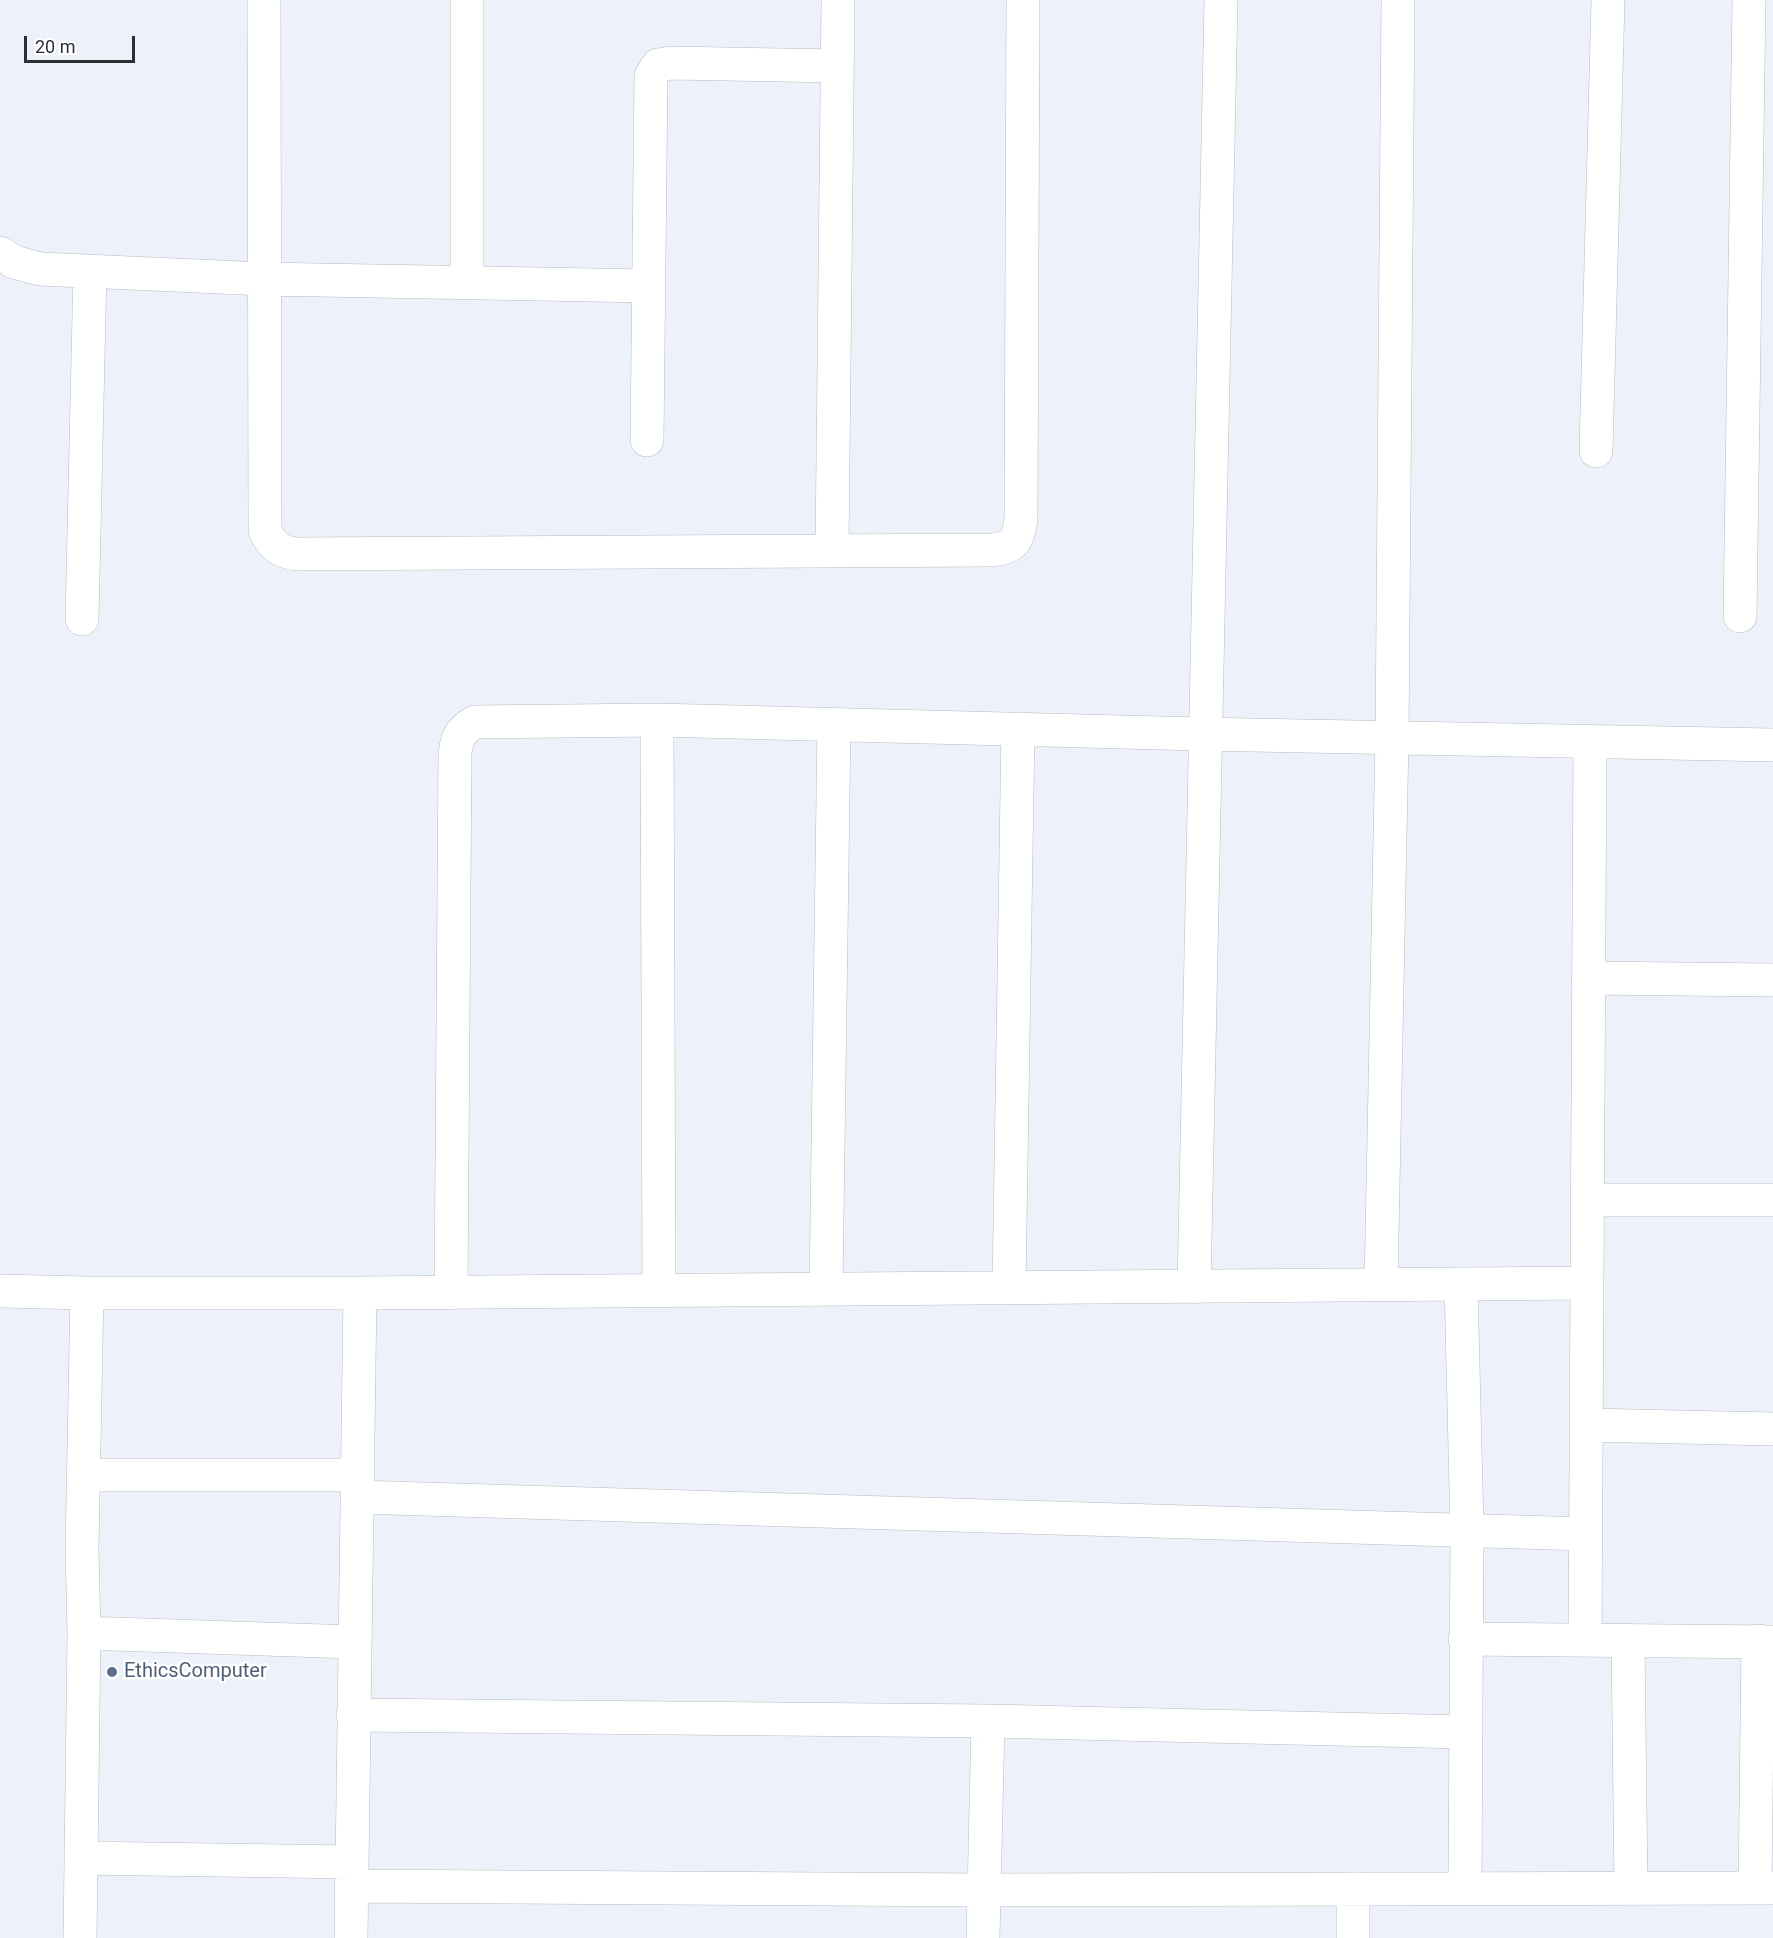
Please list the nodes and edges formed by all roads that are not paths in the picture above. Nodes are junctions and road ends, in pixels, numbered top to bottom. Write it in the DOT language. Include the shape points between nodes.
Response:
graph roads {
  1 [pos="264,0"];
  2 [pos="467,0"];
  3 [pos="838,0"];
  4 [pos="1023,0"];
  5 [pos="1221,0"];
  6 [pos="1398,0"];
  7 [pos="1608,0"];
  8 [pos="1749,0"];
  9 [pos="837,66"];
  10 [pos="0,252"];
  11 [pos="90,271"];
  12 [pos="264,279"];
  13 [pos="467,282"];
  14 [pos="649,286"];
  15 [pos="647,440"];
  16 [pos="1596,451"];
  17 [pos="832,549"];
  18 [pos="1740,616"];
  19 [pos="82,619"];
  20 [pos="657,720"];
  21 [pos="834,724"];
  22 [pos="1018,729"];
  23 [pos="1206,734"];
  24 [pos="1392,738"];
  25 [pos="1590,742"];
  26 [pos="1773,745"];
  27 [pos="1588,978"];
  28 [pos="1773,980"];
  29 [pos="1587,1200"];
  30 [pos="1773,1200"];
  31 [pos="1461,1284"];
  32 [pos="1587,1284"];
  33 [pos="1381,1285"];
  34 [pos="1194,1287"];
  35 [pos="1009,1288"];
  36 [pos="826,1289"];
  37 [pos="0,1291"];
  38 [pos="659,1291"];
  39 [pos="87,1293"];
  40 [pos="360,1293"];
  41 [pos="451,1293"];
  42 [pos="1586,1425"];
  43 [pos="1773,1429"];
  44 [pos="84,1475"];
  45 [pos="357,1486"];
  46 [pos="1467,1529"];
  47 [pos="1585,1534"];
  48 [pos="84,1633"];
  49 [pos="1466,1639"];
  50 [pos="1585,1640"];
  51 [pos="1628,1640"];
  52 [pos="1765,1641"];
  53 [pos="354,1642"];
  54 [pos="352,1715"];
  55 [pos="988,1721"];
  56 [pos="1465,1732"];
  57 [pos="81,1858"];
  58 [pos="351,1874"];
  59 [pos="1764,1888"];
  60 [pos="1353,1889"];
  61 [pos="1465,1889"];
  62 [pos="1630,1889"];
  63 [pos="984,1890"];
  64 [pos="80,1938"];
  65 [pos="351,1938"];
  66 [pos="983,1938"];
  67 [pos="1353,1938"];
  1 -- 12 [label="street"];
  2 -- 13 [label="street"];
  3 -- 9 [label="street"];
  4 -- 17 [label="street" via="1019,533 1005,549"];
  5 -- 23 [label="street"];
  6 -- 24 [label="street"];
  7 -- 16 [label="street"];
  8 -- 18 [label="street"];
  9 -- 14 [label="street" via="658,65 651,76"];
  9 -- 17 [label="street"];
  10 -- 11 [label="street" via="14,262 40,269"];
  11 -- 12 [label="street"];
  11 -- 19 [label="street"];
  12 -- 13 [label="street"];
  12 -- 17 [label="street" via="265,530 269,541 286,552"];
  13 -- 14 [label="street"];
  14 -- 15 [label="street"];
  20 -- 21 [label="street"];
  20 -- 38 [label="street"];
  20 -- 41 [label="street" via="475,722 464,728 457,739"];
  21 -- 22 [label="street"];
  21 -- 36 [label="street"];
  22 -- 23 [label="street"];
  22 -- 35 [label="street"];
  23 -- 24 [label="street"];
  23 -- 34 [label="street"];
  24 -- 25 [label="street"];
  24 -- 33 [label="street"];
  25 -- 26 [label="street"];
  25 -- 27 [label="street"];
  27 -- 28 [label="street"];
  27 -- 29 [label="street"];
  29 -- 30 [label="street"];
  29 -- 32 [label="street"];
  31 -- 32 [label="street"];
  31 -- 33 [label="street"];
  31 -- 46 [label="street"];
  32 -- 42 [label="street"];
  33 -- 34 [label="street"];
  34 -- 35 [label="street"];
  35 -- 36 [label="street"];
  36 -- 38 [label="street"];
  37 -- 39 [label="street"];
  38 -- 41 [label="street"];
  39 -- 40 [label="street"];
  39 -- 44 [label="street"];
  40 -- 41 [label="street"];
  40 -- 45 [label="street"];
  42 -- 43 [label="street"];
  42 -- 47 [label="street"];
  44 -- 45 [label="street"];
  44 -- 48 [label="street"];
  45 -- 46 [label="street"];
  45 -- 53 [label="street"];
  46 -- 47 [label="street"];
  46 -- 49 [label="street"];
  47 -- 50 [label="street"];
  48 -- 53 [label="street"];
  48 -- 57 [label="street"];
  49 -- 50 [label="street"];
  49 -- 56 [label="street"];
  50 -- 51 [label="street"];
  51 -- 52 [label="street"];
  51 -- 62 [label="street"];
  52 -- 59 [label="street"];
  53 -- 54 [label="street"];
  54 -- 55 [label="street"];
  54 -- 58 [label="street"];
  55 -- 56 [label="street"];
  55 -- 63 [label="street"];
  56 -- 61 [label="street"];
  57 -- 58 [label="street"];
  57 -- 64 [label="street"];
  58 -- 63 [label="street"];
  58 -- 65 [label="street"];
  59 -- 62 [label="street"];
  60 -- 61 [label="street"];
  60 -- 63 [label="street"];
  60 -- 67 [label="street"];
  61 -- 62 [label="street"];
  63 -- 66 [label="street"];
}
